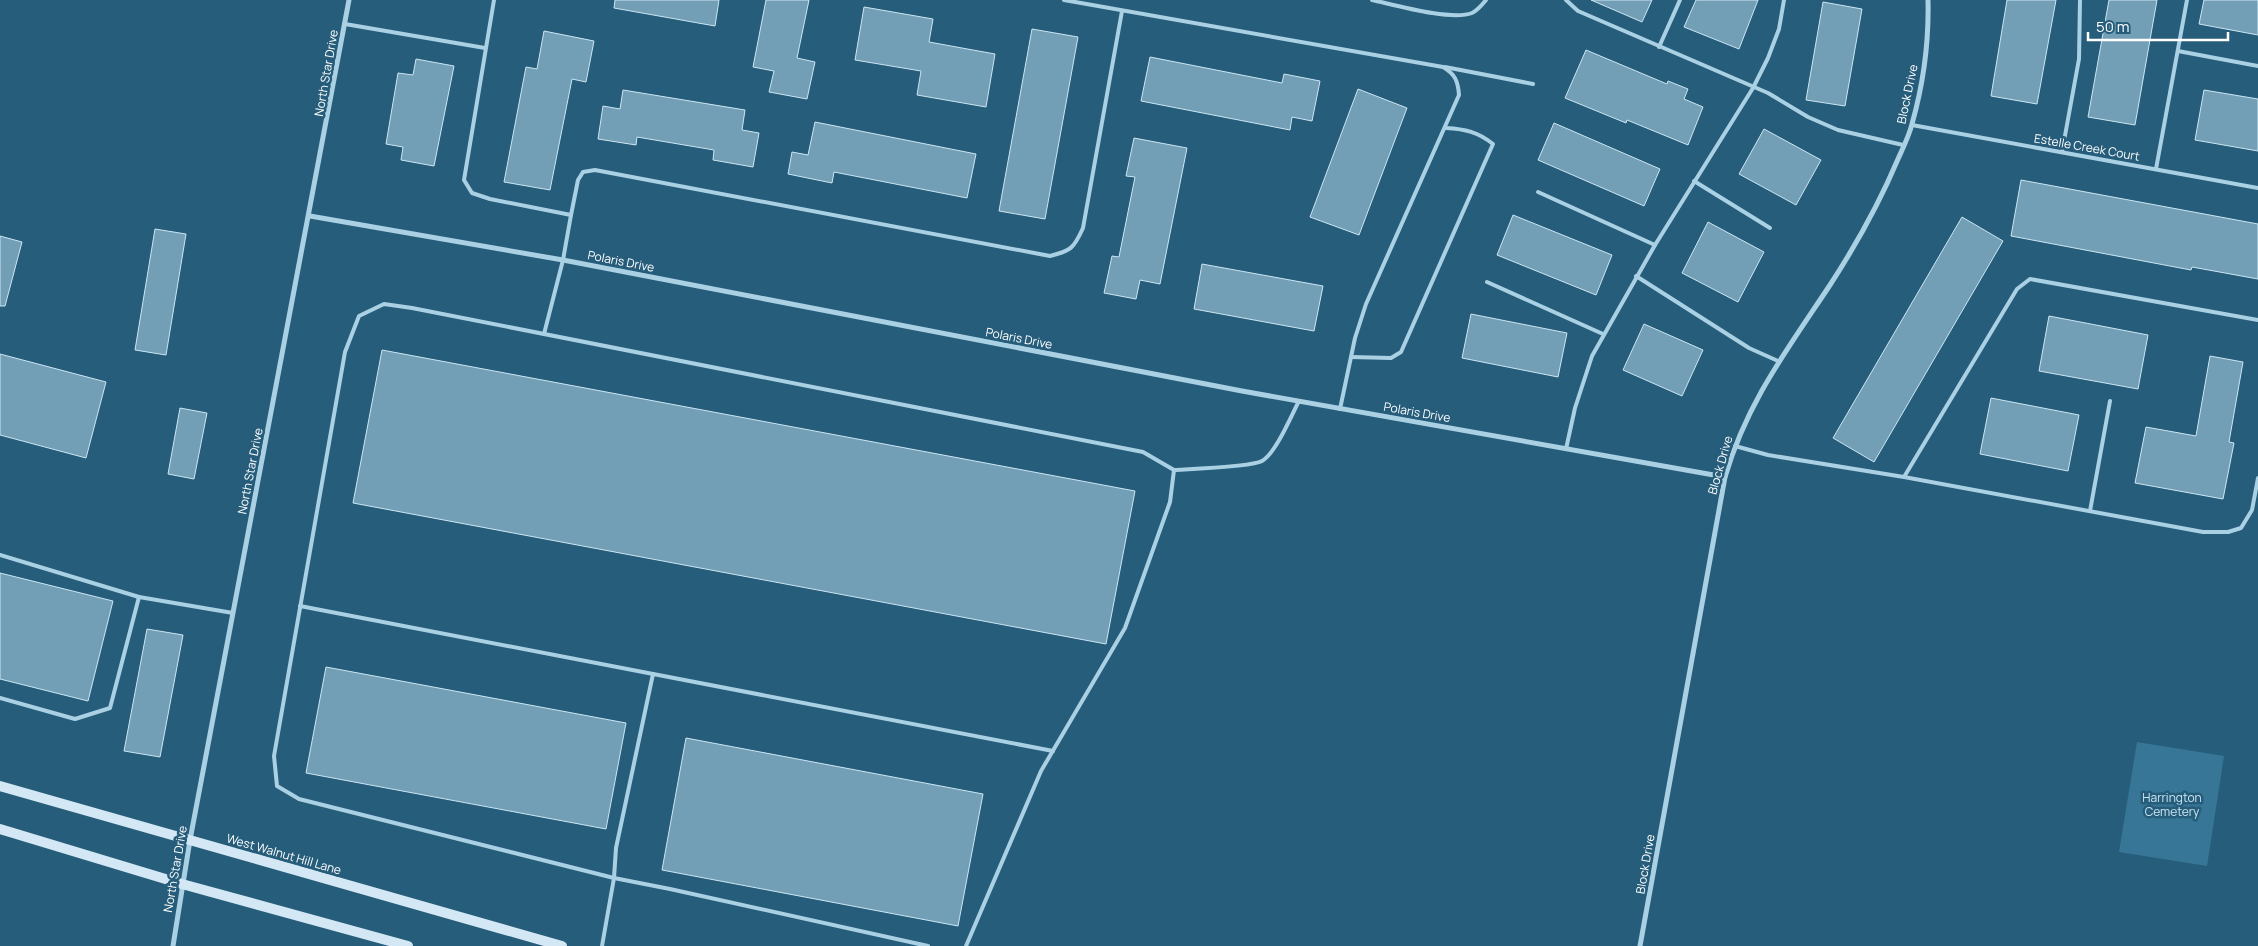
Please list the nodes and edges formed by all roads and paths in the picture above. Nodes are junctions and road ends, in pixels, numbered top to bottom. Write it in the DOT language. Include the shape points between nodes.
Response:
graph roads {
  1 [pos="349,0"];
  2 [pos="494,0"];
  3 [pos="1064,0"];
  4 [pos="1372,0"];
  5 [pos="1486,0"];
  6 [pos="1566,0"];
  7 [pos="1680,0"];
  8 [pos="1784,0"];
  9 [pos="1928,0"];
  10 [pos="2080,0"];
  11 [pos="2187,0"];
  12 [pos="1122,11"];
  13 [pos="345,24"];
  14 [pos="1660,47"];
  15 [pos="485,48"];
  16 [pos="2178,51"];
  17 [pos="2258,66"];
  18 [pos="1443,67"];
  19 [pos="1533,84"];
  20 [pos="1753,88"];
  21 [pos="1912,125"];
  22 [pos="1446,128"];
  23 [pos="1903,145"];
  24 [pos="2062,152"];
  25 [pos="2156,170"];
  26 [pos="1694,181"];
  27 [pos="2258,188"];
  28 [pos="1538,192"];
  29 [pos="570,215"];
  30 [pos="310,216"];
  31 [pos="1770,228"];
  32 [pos="1655,245"];
  33 [pos="563,260"];
  34 [pos="1636,276"];
  35 [pos="1487,282"];
  36 [pos="2258,320"];
  37 [pos="544,334"];
  38 [pos="1603,334"];
  39 [pos="1351,357"];
  40 [pos="1778,361"];
  41 [pos="1299,401"];
  42 [pos="2110,401"];
  43 [pos="1340,409"];
  44 [pos="1734,446"];
  45 [pos="1566,449"];
  46 [pos="1174,470"];
  47 [pos="1904,476"];
  48 [pos="1725,477"];
  49 [pos="2258,478"];
  50 [pos="2090,511"];
  51 [pos="0,555"];
  52 [pos="139,597"];
  53 [pos="300,606"];
  54 [pos="233,613"];
  55 [pos="652,674"];
  56 [pos="0,698"];
  57 [pos="1053,751"];
  58 [pos="0,786"];
  59 [pos="0,829"];
  60 [pos="190,840"];
  61 [pos="614,878"];
  62 [pos="182,884"];
  63 [pos="173,946"];
  64 [pos="408,946"];
  65 [pos="562,946"];
  66 [pos="602,946"];
  67 [pos="928,946"];
  68 [pos="966,946"];
  69 [pos="1640,946"];
  1 -- 13 [label="street, North Star Drive"];
  2 -- 15 [label="lane"];
  3 -- 12 [label="lane"];
  4 -- 5 [label="lane" via="1453,16 1470,13"];
  6 -- 14 [label="lane" via="1578,11"];
  7 -- 14 [label="lane"];
  8 -- 20 [label="lane" via="1779,29"];
  9 -- 21 [label="street, Block Drive" via="1924,65"];
  10 -- 24 [label="lane" via="2079,59"];
  11 -- 16 [label="lane"];
  12 -- 18 [label="lane"];
  12 -- 29 [label="lane" via="1083,228 1072,249 1062,253 1050,256 595,170 583,172 578,180"];
  13 -- 15 [label="lane"];
  13 -- 30 [label="street, North Star Drive"];
  14 -- 20 [label="lane"];
  15 -- 29 [label="lane" via="464,180 472,193 490,200"];
  16 -- 17 [label="lane"];
  16 -- 25 [label="lane"];
  18 -- 19 [label="lane"];
  18 -- 22 [label="lane" via="1458,82 1460,94"];
  20 -- 23 [label="lane" via="1838,130"];
  20 -- 26 [label="lane"];
  21 -- 23 [label="street, Block Drive"];
  21 -- 24 [label="lane, Estelle Creek Court"];
  22 -- 39 [label="lane" via="1366,304"];
  22 -- 39 [label="lane" via="1476,132 1493,144 1401,352 1391,358"];
  23 -- 40 [label="street, Block Drive" via="1865,229"];
  24 -- 25 [label="lane, Estelle Creek Court"];
  25 -- 27 [label="lane, Estelle Creek Court"];
  26 -- 31 [label="lane"];
  26 -- 32 [label="lane"];
  28 -- 32 [label="lane"];
  29 -- 33 [label="lane"];
  30 -- 33 [label="street, Polaris Drive"];
  30 -- 54 [label="street, North Star Drive"];
  32 -- 34 [label="lane"];
  33 -- 37 [label="lane"];
  33 -- 41 [label="street, Polaris Drive"];
  34 -- 38 [label="lane"];
  34 -- 40 [label="lane" via="1749,348"];
  35 -- 38 [label="lane"];
  36 -- 47 [label="lane" via="2030,279 2017,289"];
  37 -- 46 [label="lane" via="1143,452"];
  37 -- 53 [label="lane" via="384,304 359,316 345,352"];
  38 -- 45 [label="lane" via="1592,356 1575,408"];
  39 -- 43 [label="lane"];
  40 -- 44 [label="street, Block Drive"];
  41 -- 43 [label="street, Polaris Drive"];
  41 -- 46 [label="lane" via="1278,442 1263,460"];
  42 -- 50 [label="lane"];
  43 -- 45 [label="street, Polaris Drive"];
  44 -- 47 [label="lane" via="1768,455"];
  44 -- 48 [label="street, Block Drive"];
  45 -- 48 [label="street, Polaris Drive"];
  46 -- 57 [label="lane" via="1170,502 1125,628"];
  47 -- 50 [label="lane"];
  48 -- 69 [label="street, Block Drive"];
  49 -- 50 [label="lane" via="2246,523 2228,532 2203,532"];
  51 -- 52 [label="lane"];
  52 -- 54 [label="lane"];
  52 -- 56 [label="lane" via="110,708 75,719"];
  53 -- 55 [label="lane"];
  53 -- 61 [label="lane" via="274,756 277,786 299,799"];
  54 -- 60 [label="street, North Star Drive"];
  55 -- 57 [label="lane"];
  55 -- 61 [label="lane" via="616,848"];
  57 -- 68 [label="lane" via="1041,771"];
  58 -- 60 [label="main road, West Walnut Hill Lane"];
  59 -- 62 [label="main road"];
  60 -- 62 [label="street, North Star Drive"];
  60 -- 65 [label="main road, West Walnut Hill Lane"];
  61 -- 66 [label="lane"];
  61 -- 67 [label="lane"];
  62 -- 63 [label="street, North Star Drive"];
  62 -- 64 [label="main road"];
}
